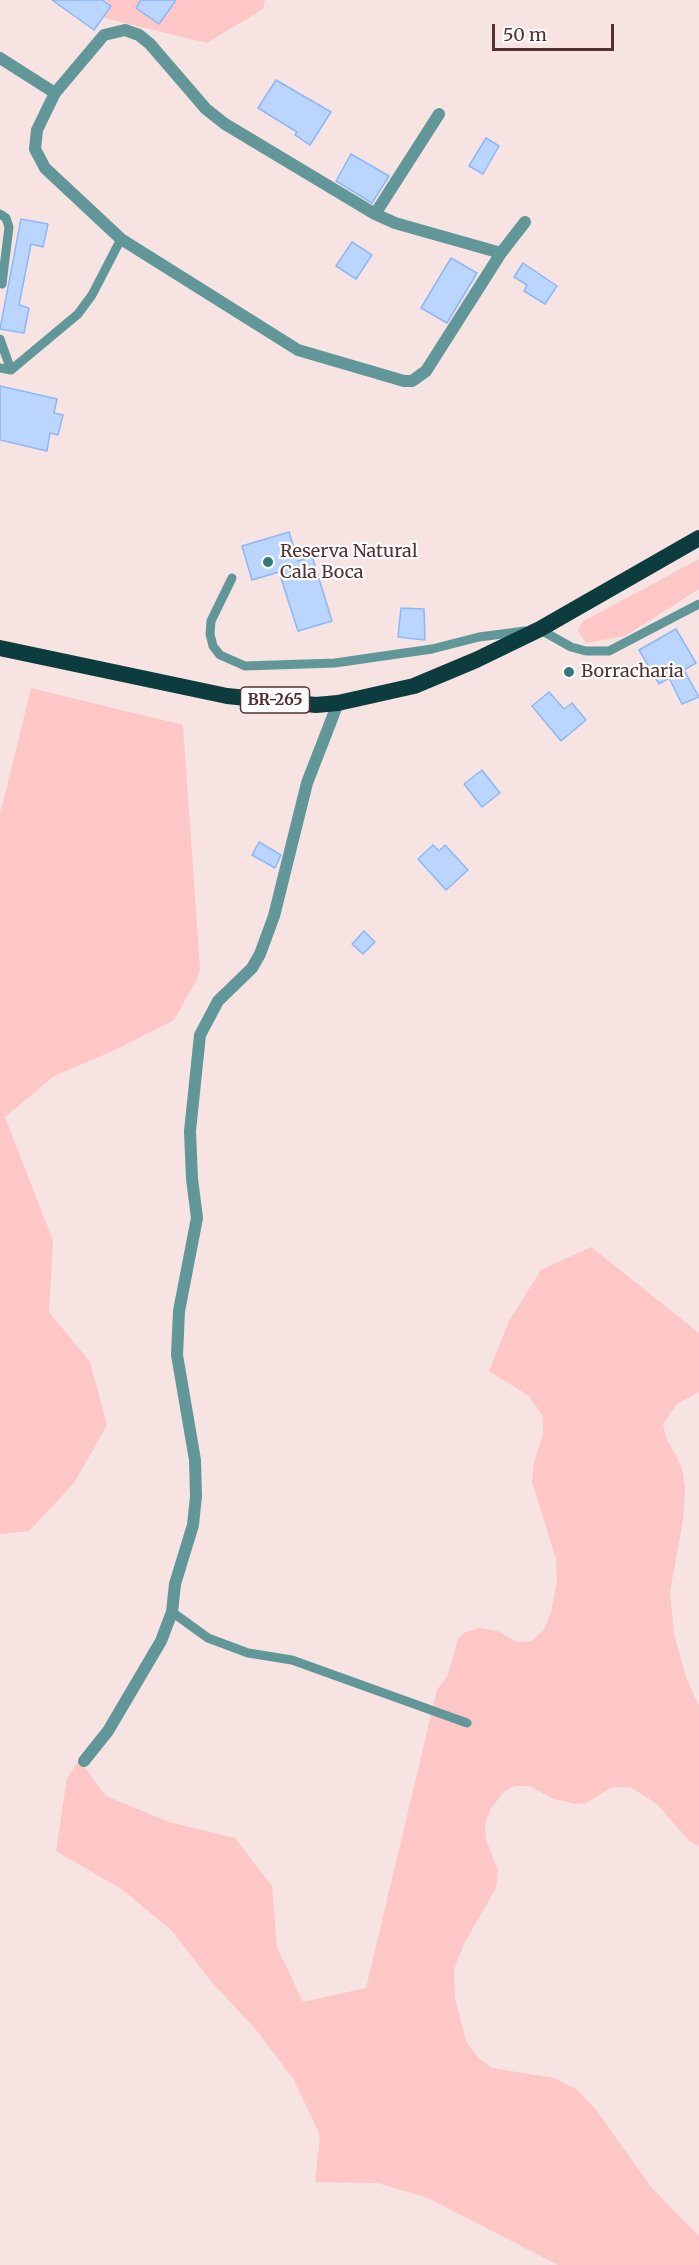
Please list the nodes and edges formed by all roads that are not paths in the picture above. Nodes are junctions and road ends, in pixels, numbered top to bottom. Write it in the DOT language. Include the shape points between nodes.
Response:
graph roads {
  1 [pos="0,58"];
  2 [pos="55,93"];
  3 [pos="439,114"];
  4 [pos="0,214"];
  5 [pos="375,214"];
  6 [pos="525,222"];
  7 [pos="121,239"];
  8 [pos="501,253"];
  9 [pos="3,254"];
  10 [pos="1,287"];
  11 [pos="0,339"];
  12 [pos="0,368"];
  13 [pos="11,370"];
  14 [pos="699,538"];
  15 [pos="232,578"];
  16 [pos="699,604"];
  17 [pos="540,629"];
  18 [pos="0,648"];
  19 [pos="338,703"];
  20 [pos="172,1612"];
  21 [pos="467,1723"];
  22 [pos="84,1761"];
  1 -- 2 [label="street"];
  2 -- 5 [label="street" via="104,35 125,30 139,35 206,109 225,124"];
  2 -- 7 [label="street" via="37,130 38,159"];
  3 -- 5 [label="street"];
  4 -- 9 [label="lane" via="9,227"];
  5 -- 8 [label="street"];
  6 -- 8 [label="street"];
  7 -- 8 [label="street" via="298,350 404,381 412,381 426,371"];
  7 -- 13 [label="lane" via="78,314"];
  9 -- 10 [label="lane"];
  11 -- 13 [label="lane"];
  12 -- 13 [label="lane"];
  14 -- 17 [label="highway, BR-265"];
  15 -- 17 [label="lane" via="211,621 210,634 220,656 245,666 334,663"];
  16 -- 17 [label="lane" via="609,651 571,647"];
  17 -- 19 [label="highway, BR-265" via="414,686"];
  18 -- 19 [label="highway, BR-265" via="227,696 316,705"];
  19 -- 20 [label="street" via="307,783 274,916 260,954 252,968 218,1001 200,1035 190,1131 197,1218 178,1311 177,1355 190,1423 196,1496"];
  20 -- 21 [label="lane" via="218,1642 248,1653 292,1660"];
  20 -- 22 [label="street" via="161,1641 108,1731"];
}
